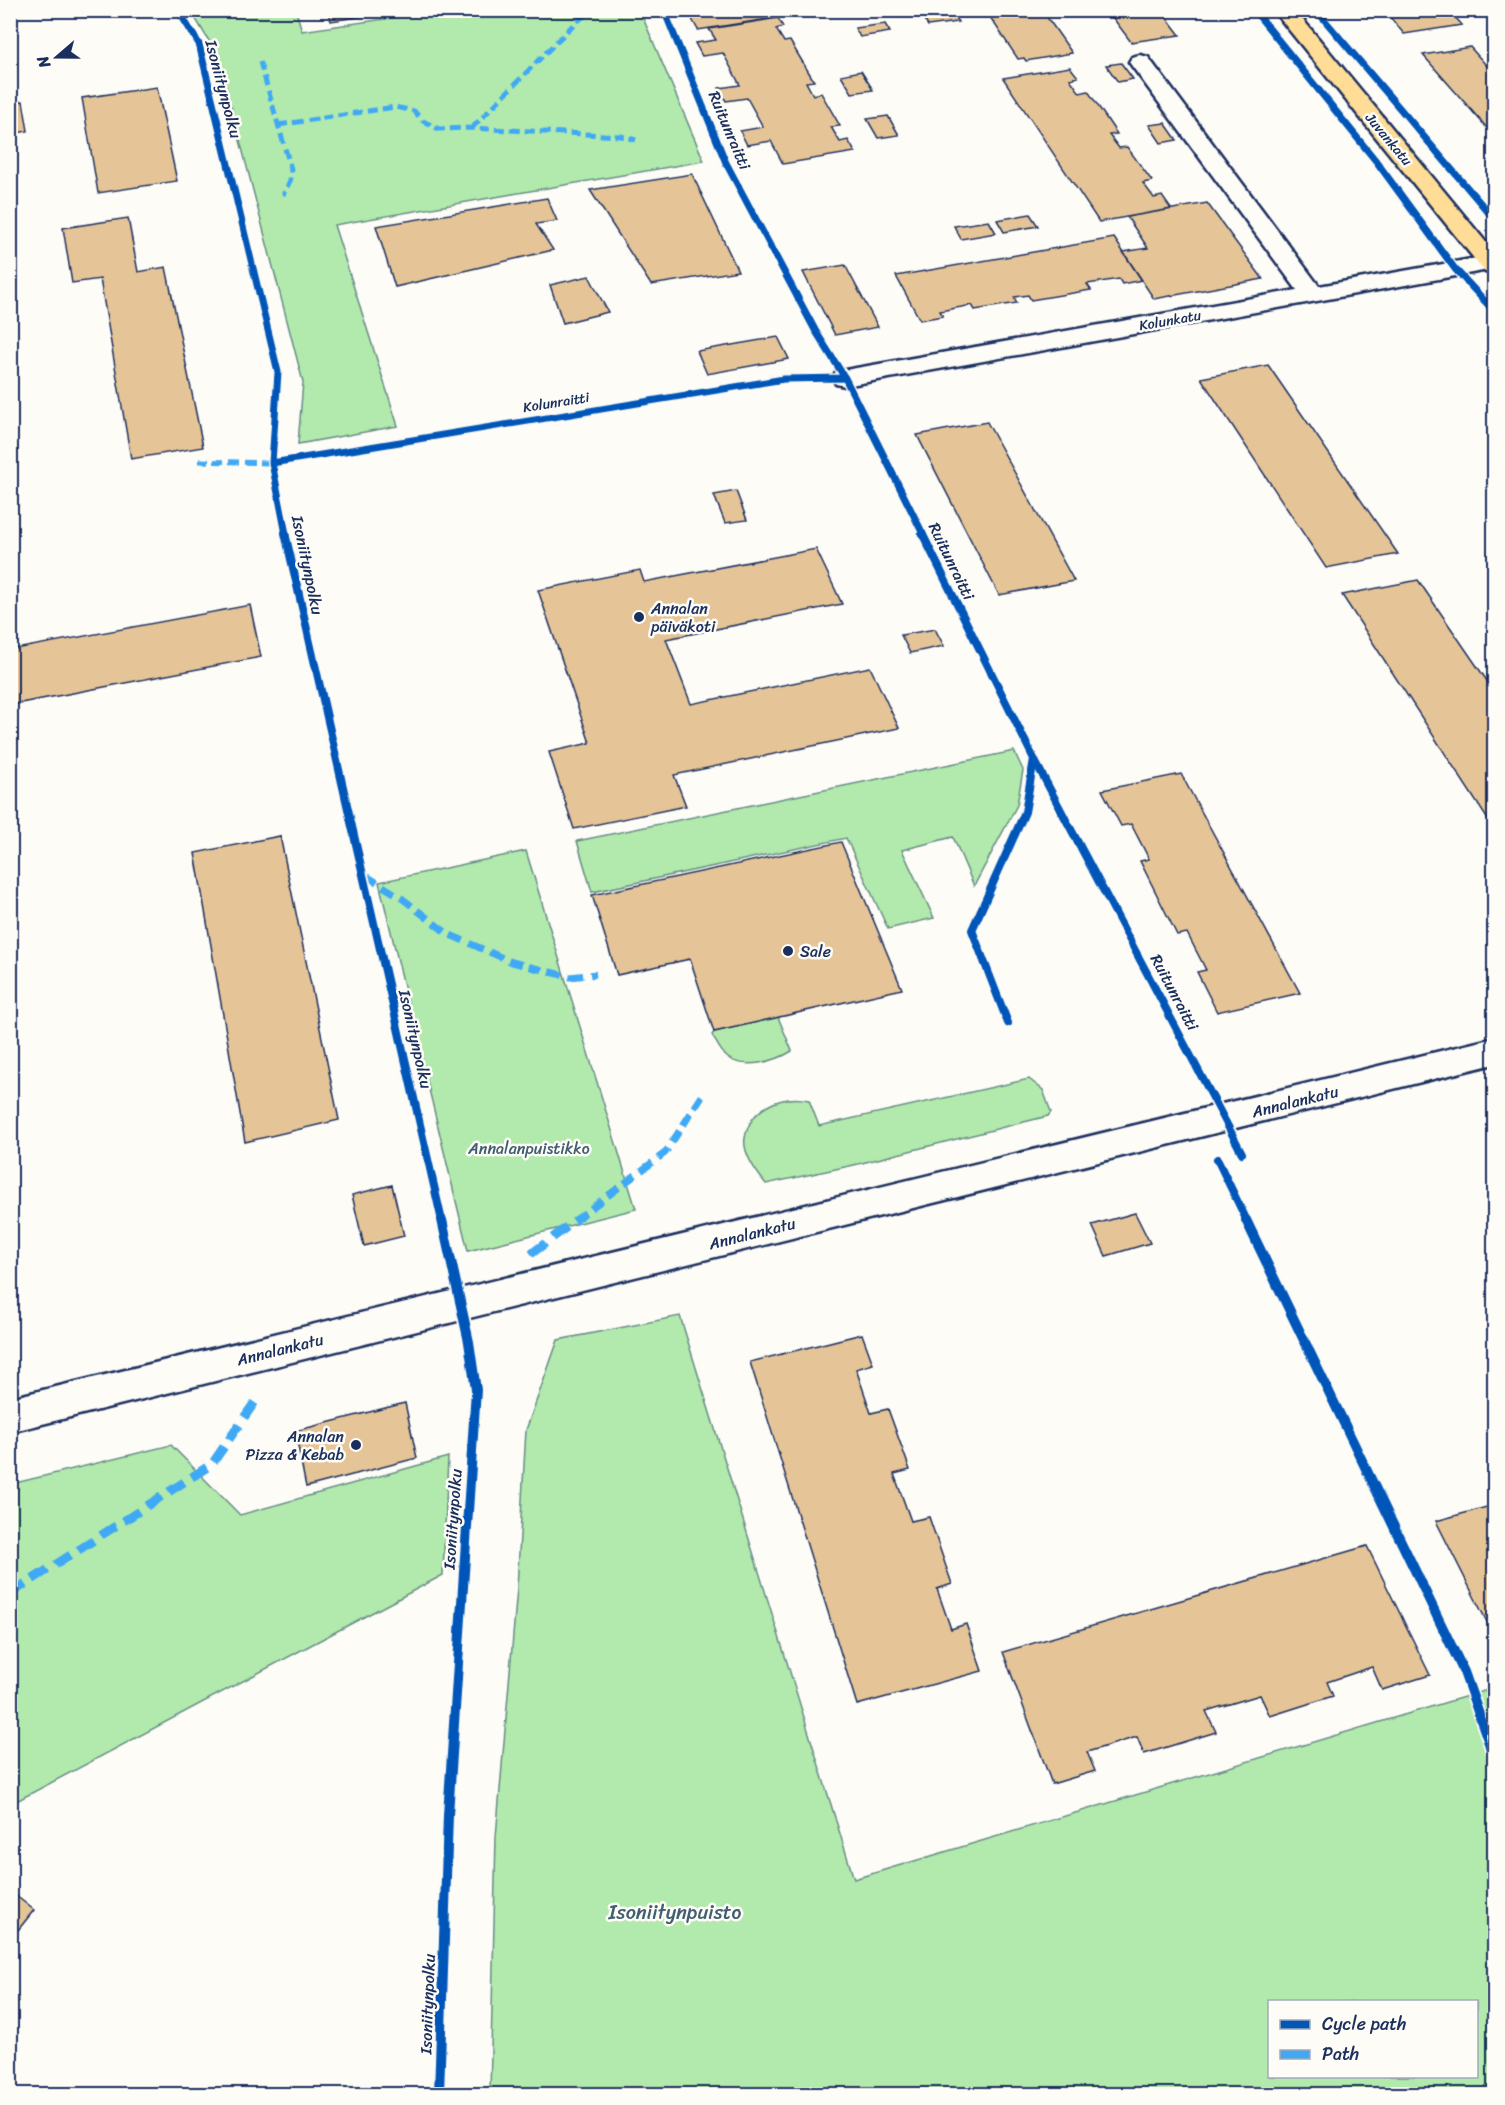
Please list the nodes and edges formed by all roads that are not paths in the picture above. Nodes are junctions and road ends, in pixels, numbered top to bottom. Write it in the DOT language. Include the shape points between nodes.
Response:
graph roads {
  1 [pos="1283,10"];
  2 [pos="1140,62"];
  3 [pos="1493,264"];
  4 [pos="1313,294"];
  5 [pos="845,378"];
  6 [pos="1494,1052"];
  7 [pos="10,1415"];
  1 -- 3 [label="main road, Juvankatu"];
  2 -- 4 [label="street"];
  3 -- 4 [label="street, Kolunkatu"];
  4 -- 5 [label="street, Kolunkatu"];
  6 -- 7 [label="street, Annalankatu"];
}
